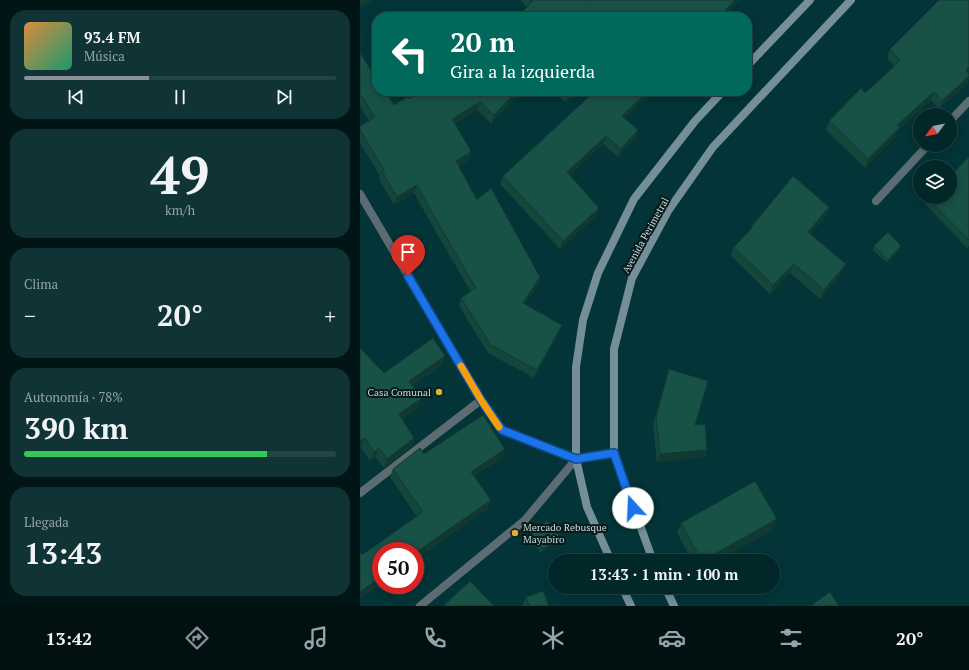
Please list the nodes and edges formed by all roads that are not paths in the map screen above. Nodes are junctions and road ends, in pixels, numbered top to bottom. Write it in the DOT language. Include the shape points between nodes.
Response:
graph roads {
  1 [pos="810,0"];
  2 [pos="851,0"];
  3 [pos="752,61"];
  4 [pos="718,96"];
  5 [pos="969,101"];
  6 [pos="957,114"];
  7 [pos="922,152"];
  8 [pos="360,194"];
  9 [pos="876,201"];
  10 [pos="481,400"];
  11 [pos="614,453"];
  12 [pos="576,459"];
  13 [pos="360,493"];
  14 [pos="608,554"];
  15 [pos="650,554"];
  16 [pos="625,594"];
  17 [pos="668,594"];
  18 [pos="420,606"];
  19 [pos="631,606"];
  20 [pos="674,606"];
  1 -- 3 [label="main road"];
  2 -- 11 [label="main road, Avenida Perimetral" via="712,148 668,211 632,278 614,349"];
  4 -- 12 [label="main road" via="695,121 634,199 598,273 583,320 576,367"];
  5 -- 6 [label="street"];
  7 -- 9 [label="street"];
  8 -- 10 [label="street"];
  10 -- 12 [label="street" via="502,430"];
  10 -- 13 [label="street"];
  11 -- 12 [label="street"];
  11 -- 15 [label="main road, Avenida Perimetral"];
  12 -- 14 [label="main road" via="587,507"];
  12 -- 18 [label="street" via="525,520"];
  16 -- 19 [label="main road"];
  17 -- 20 [label="main road"];
}
